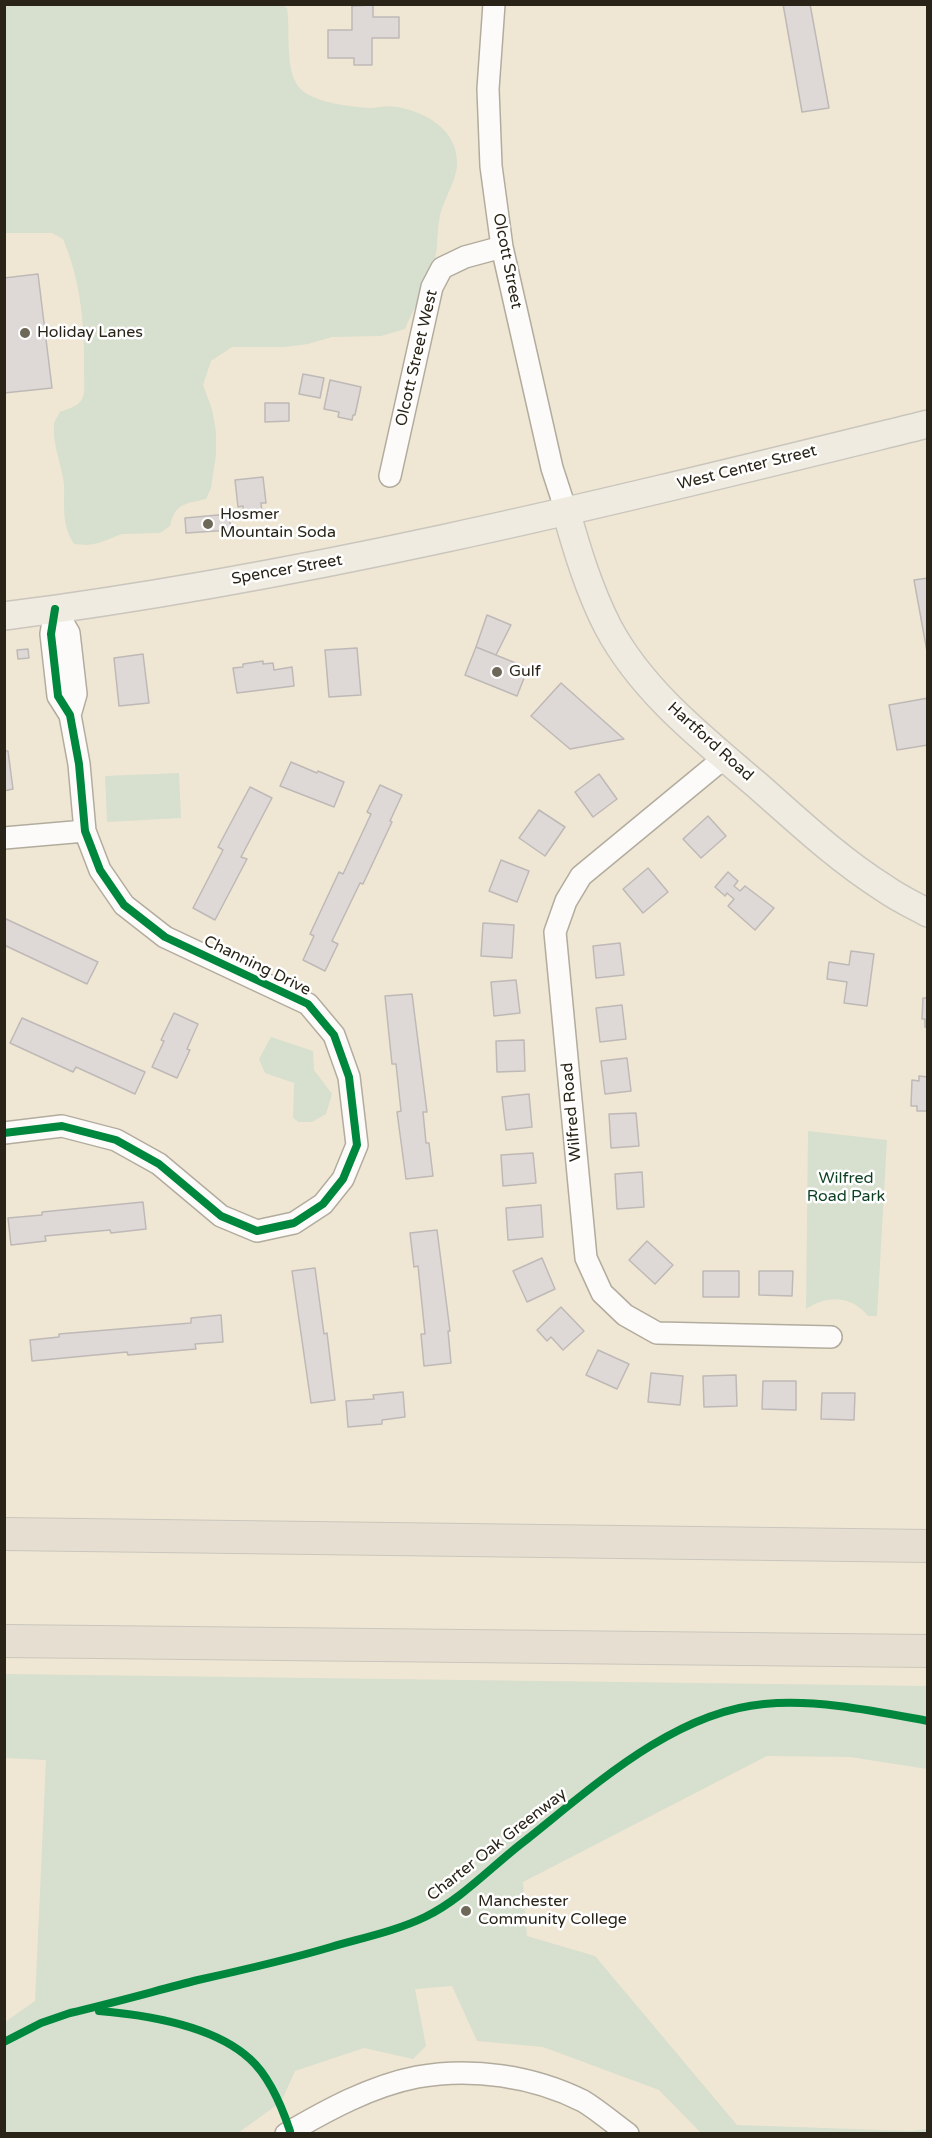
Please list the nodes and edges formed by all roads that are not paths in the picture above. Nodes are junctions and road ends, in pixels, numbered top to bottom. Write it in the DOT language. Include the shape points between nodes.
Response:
graph roads {
  1 [pos="494,4"];
  2 [pos="502,248"];
  3 [pos="927,424"];
  4 [pos="390,476"];
  5 [pos="566,511"];
  6 [pos="55,609"];
  7 [pos="4,616"];
  8 [pos="724,758"];
  9 [pos="85,831"];
  10 [pos="4,838"];
  11 [pos="927,913"];
  12 [pos="4,1133"];
  13 [pos="831,1337"];
  14 [pos="4,1536"];
  15 [pos="927,1546"];
  16 [pos="4,1641"];
  17 [pos="927,1651"];
  18 [pos="286,2133"];
  19 [pos="628,2133"];
  1 -- 2 [label="street, Olcott Street" via="488,89 491,166"];
  2 -- 4 [label="street, Olcott Street West" via="465,257 442,268 432,287"];
  2 -- 5 [label="street, Olcott Street" via="552,468"];
  3 -- 5 [label="main road, West Center Street"];
  5 -- 6 [label="main road, Spencer Street" via="287,571"];
  5 -- 8 [label="main road, Hartford Road" via="582,567 608,626 628,658 671,709"];
  6 -- 7 [label="main road, Spencer Street"];
  6 -- 9 [label="street, Channing Drive" via="51,634 58,696 70,715"];
  8 -- 11 [label="main road, Hartford Road" via="839,856 884,889"];
  8 -- 13 [label="street, Wilfred Road" via="582,876 566,901 555,932 586,1258 602,1293 625,1315 657,1333"];
  9 -- 10 [label="street"];
  9 -- 12 [label="street, Channing Drive" via="100,870 124,905 165,937 308,1004 334,1035 350,1077 357,1145 343,1179 323,1204 294,1223 257,1231 221,1216 159,1164 116,1140 62,1126"];
  14 -- 15 [label="highway"];
  16 -- 17 [label="highway"];
  18 -- 19 [label="street" via="373,2091 416,2077 449,2073 538,2082 584,2102"];
}
